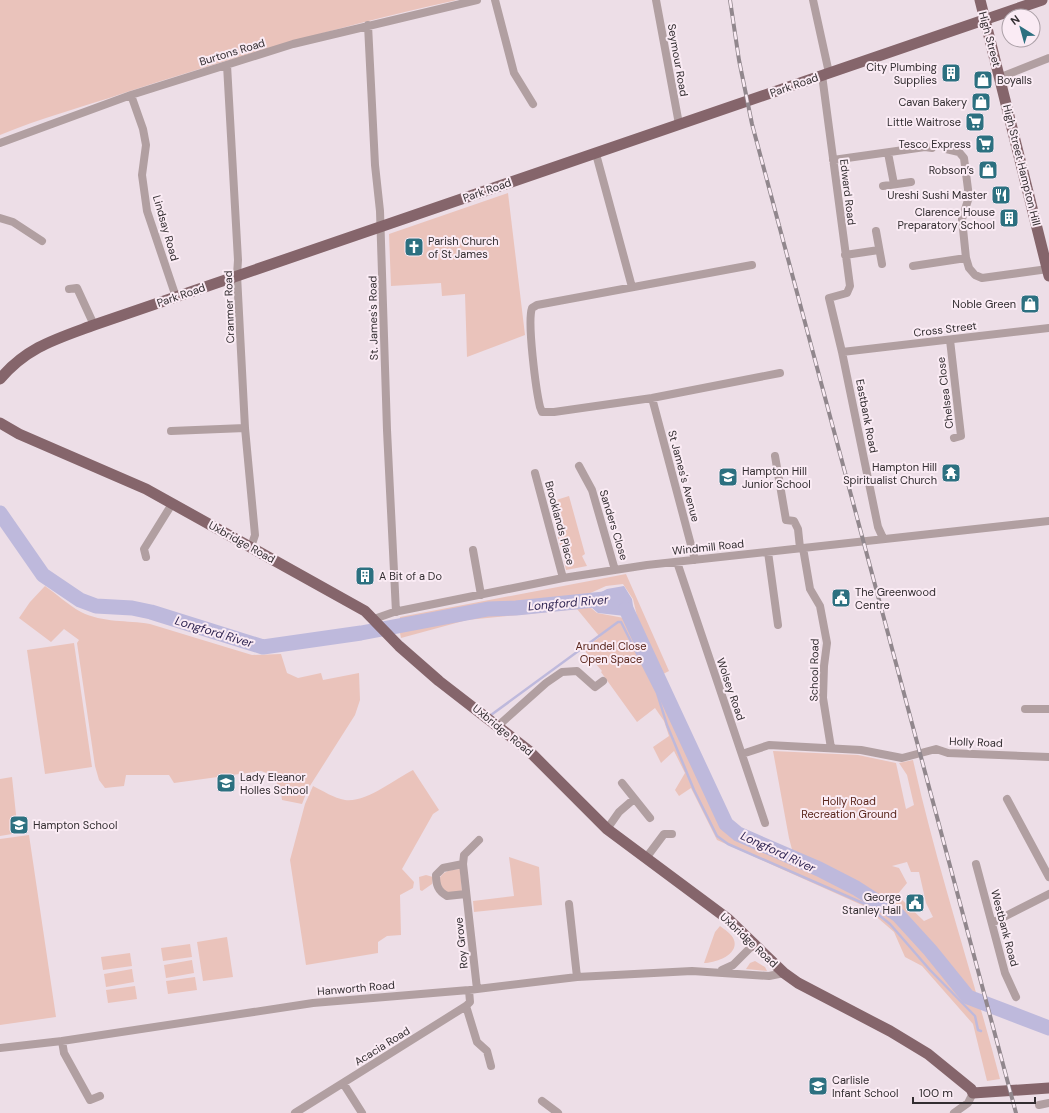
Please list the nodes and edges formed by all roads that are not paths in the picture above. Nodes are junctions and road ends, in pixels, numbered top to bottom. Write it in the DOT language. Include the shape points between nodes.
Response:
graph roads {
  1 [pos="477,0"];
  2 [pos="495,0"];
  3 [pos="656,0"];
  4 [pos="813,0"];
  5 [pos="980,0"];
  6 [pos="1042,0"];
  7 [pos="985,20"];
  8 [pos="368,25"];
  9 [pos="1049,58"];
  10 [pos="227,65"];
  11 [pos="826,74"];
  12 [pos="1001,77"];
  13 [pos="131,95"];
  14 [pos="533,104"];
  15 [pos="679,124"];
  16 [pos="0,143"];
  17 [pos="932,148"];
  18 [pos="946,149"];
  19 [pos="888,153"];
  20 [pos="596,154"];
  21 [pos="833,160"];
  22 [pos="911,182"];
  23 [pos="894,184"];
  24 [pos="883,186"];
  25 [pos="0,218"];
  26 [pos="381,225"];
  27 [pos="876,231"];
  28 [pos="42,241"];
  29 [pos="879,250"];
  30 [pos="845,255"];
  31 [pos="966,258"];
  32 [pos="882,264"];
  33 [pos="752,265"];
  34 [pos="913,266"];
  35 [pos="1048,273"];
  36 [pos="237,275"];
  37 [pos="632,287"];
  38 [pos="69,289"];
  39 [pos="176,297"];
  40 [pos="829,298"];
  41 [pos="94,325"];
  42 [pos="1049,328"];
  43 [pos="950,340"];
  44 [pos="842,352"];
  45 [pos="780,374"];
  46 [pos="0,379"];
  47 [pos="652,398"];
  48 [pos="0,423"];
  49 [pos="245,428"];
  50 [pos="171,431"];
  51 [pos="954,438"];
  52 [pos="775,456"];
  53 [pos="579,466"];
  54 [pos="535,473"];
  55 [pos="172,504"];
  56 [pos="1049,521"];
  57 [pos="880,539"];
  58 [pos="251,547"];
  59 [pos="801,548"];
  60 [pos="474,550"];
  61 [pos="768,552"];
  62 [pos="146,558"];
  63 [pos="695,560"];
  64 [pos="677,562"];
  65 [pos="615,570"];
  66 [pos="563,578"];
  67 [pos="482,595"];
  68 [pos="396,612"];
  69 [pos="376,621"];
  70 [pos="778,625"];
  71 [pos="603,681"];
  72 [pos="1049,708"];
  73 [pos="1025,709"];
  74 [pos="499,725"];
  75 [pos="832,748"];
  76 [pos="742,754"];
  77 [pos="1049,757"];
  78 [pos="622,783"];
  79 [pos="634,799"];
  80 [pos="1007,799"];
  81 [pos="650,818"];
  82 [pos="765,823"];
  83 [pos="607,829"];
  84 [pos="665,832"];
  85 [pos="479,840"];
  86 [pos="646,858"];
  87 [pos="463,864"];
  88 [pos="976,864"];
  89 [pos="1049,877"];
  90 [pos="466,894"];
  91 [pos="1049,894"];
  92 [pos="569,904"];
  93 [pos="992,923"];
  94 [pos="754,944"];
  95 [pos="717,972"];
  96 [pos="784,973"];
  97 [pos="577,977"];
  98 [pos="473,990"];
  99 [pos="1016,996"];
  100 [pos="466,1006"];
  101 [pos="62,1041"];
  102 [pos="0,1048"];
  103 [pos="491,1066"];
  104 [pos="343,1083"];
  105 [pos="1049,1088"];
  106 [pos="973,1091"];
  107 [pos="100,1096"];
  108 [pos="542,1101"];
  109 [pos="1049,1103"];
  110 [pos="1040,1105"];
  111 [pos="295,1113"];
  112 [pos="362,1113"];
  113 [pos="558,1113"];
  114 [pos="954,1113"];
  1 -- 8 [label="street, Burtons Road"];
  2 -- 14 [label="street" via="514,73"];
  3 -- 15 [label="street, Seymour Road"];
  4 -- 11 [label="street, Edward Road"];
  5 -- 7 [label="main road, High Street"];
  6 -- 7 [label="main road, Park Road"];
  7 -- 11 [label="main road, Park Road"];
  7 -- 12 [label="main road, High Street"];
  8 -- 10 [label="street, Burtons Road"];
  8 -- 26 [label="street, St. James's Road" via="375,165"];
  9 -- 12 [label="street"];
  10 -- 13 [label="street, Burtons Road"];
  10 -- 36 [label="street, Cranmer Road"];
  11 -- 15 [label="main road, Park Road"];
  11 -- 21 [label="street, Edward Road"];
  12 -- 35 [label="main road, High Street Hampton Hill"];
  13 -- 16 [label="street, Burtons Road"];
  13 -- 39 [label="street, Lindsay Road" via="146,145 142,174 147,211"];
  15 -- 20 [label="main road, Park Road"];
  17 -- 19 [label="street"];
  18 -- 31 [label="street" via="959,152 964,158 969,197 962,219"];
  19 -- 21 [label="street"];
  19 -- 23 [label="street"];
  20 -- 26 [label="main road, Park Road"];
  20 -- 37 [label="street"];
  21 -- 30 [label="street, Edward Road"];
  22 -- 23 [label="street"];
  23 -- 24 [label="street"];
  25 -- 28 [label="street" via="14,222"];
  26 -- 36 [label="main road, Park Road"];
  26 -- 68 [label="street, St. James's Road"];
  27 -- 29 [label="street"];
  29 -- 30 [label="street"];
  29 -- 32 [label="street"];
  30 -- 40 [label="street, Edward Road" via="850,286 847,293"];
  31 -- 34 [label="street"];
  31 -- 35 [label="street" via="968,268 982,278"];
  33 -- 37 [label="street"];
  36 -- 39 [label="main road, Park Road"];
  36 -- 49 [label="street, Cranmer Road"];
  37 -- 47 [label="street" via="532,308 530,317 539,402 542,412 546,412"];
  38 -- 41 [label="street" via="77,288"];
  39 -- 41 [label="main road, Park Road"];
  40 -- 44 [label="street, Eastbank Road"];
  41 -- 46 [label="main road, Park Road" via="56,338 28,352"];
  42 -- 43 [label="street, Cross Street"];
  43 -- 44 [label="street, Cross Street"];
  43 -- 51 [label="street, Chelsea Close" via="961,436"];
  44 -- 57 [label="street, Eastbank Road"];
  45 -- 47 [label="street"];
  47 -- 63 [label="street, St James's Avenue"];
  48 -- 55 [label="main road, Uxbridge Road" via="19,434 146,489"];
  49 -- 50 [label="street"];
  49 -- 58 [label="street, Cranmer Road" via="255,535"];
  52 -- 59 [label="street, School Road" via="786,520 794,521"];
  53 -- 65 [label="street, Sanders Close" via="592,490"];
  54 -- 66 [label="street, Brooklands Place"];
  55 -- 58 [label="main road, Uxbridge Road"];
  55 -- 62 [label="street" via="144,549"];
  56 -- 57 [label="street, Windmill Road"];
  57 -- 59 [label="street, Windmill Road"];
  58 -- 69 [label="main road, Uxbridge Road" via="365,611"];
  59 -- 61 [label="street, Windmill Road"];
  59 -- 75 [label="street, School Road" via="810,589 820,606 828,643 823,698"];
  60 -- 67 [label="street"];
  61 -- 63 [label="street, Windmill Road"];
  61 -- 70 [label="street"];
  63 -- 64 [label="street, Windmill Road"];
  64 -- 65 [label="street, Windmill Road"];
  64 -- 76 [label="street, Wolsey Road"];
  65 -- 66 [label="street, Windmill Road"];
  66 -- 67 [label="street, Windmill Road"];
  67 -- 68 [label="street, Windmill Road"];
  68 -- 69 [label="street, Windmill Road"];
  69 -- 74 [label="main road, Uxbridge Road" via="439,681"];
  71 -- 74 [label="street" via="595,687 577,671 562,672"];
  72 -- 73 [label="street"];
  74 -- 83 [label="main road, Uxbridge Road" via="528,750"];
  75 -- 76 [label="street" via="770,745"];
  75 -- 77 [label="street, Holly Road" via="861,750 902,758 936,750 948,753"];
  76 -- 82 [label="street, Wolsey Road"];
  78 -- 79 [label="street"];
  79 -- 81 [label="street"];
  79 -- 83 [label="street" via="619,812"];
  80 -- 89 [label="street"];
  83 -- 86 [label="main road, Uxbridge Road"];
  84 -- 86 [label="street"];
  85 -- 87 [label="street" via="464,855"];
  86 -- 94 [label="main road, Uxbridge Road" via="728,919"];
  87 -- 90 [label="street, Roy Grove"];
  87 -- 90 [label="street" via="443,868 436,876 436,884 441,893 447,896"];
  88 -- 93 [label="street, Westbank Road"];
  90 -- 98 [label="street, Roy Grove"];
  91 -- 93 [label="street"];
  92 -- 97 [label="street"];
  93 -- 99 [label="street, Westbank Road" via="1005,973"];
  94 -- 95 [label="street, Hanworth Road" via="733,965"];
  94 -- 96 [label="main road, Uxbridge Road"];
  95 -- 96 [label="street, Hanworth Road" via="769,976"];
  95 -- 97 [label="street, Hanworth Road"];
  96 -- 106 [label="main road, Uxbridge Road" via="928,1054"];
  97 -- 98 [label="street, Hanworth Road"];
  98 -- 100 [label="street" via="470,1002"];
  98 -- 101 [label="street, Hanworth Road" via="313,1003"];
  100 -- 103 [label="street" via="477,1042 487,1051"];
  100 -- 104 [label="street, Acacia Road"];
  101 -- 102 [label="street, Hanworth Road"];
  101 -- 107 [label="street" via="64,1053 90,1100"];
  104 -- 111 [label="street, Acacia Road"];
  104 -- 112 [label="street"];
  105 -- 106 [label="main road"];
  106 -- 114 [label="street" via="968,1103"];
  108 -- 113 [label="street"];
  109 -- 110 [label="street"];
}
